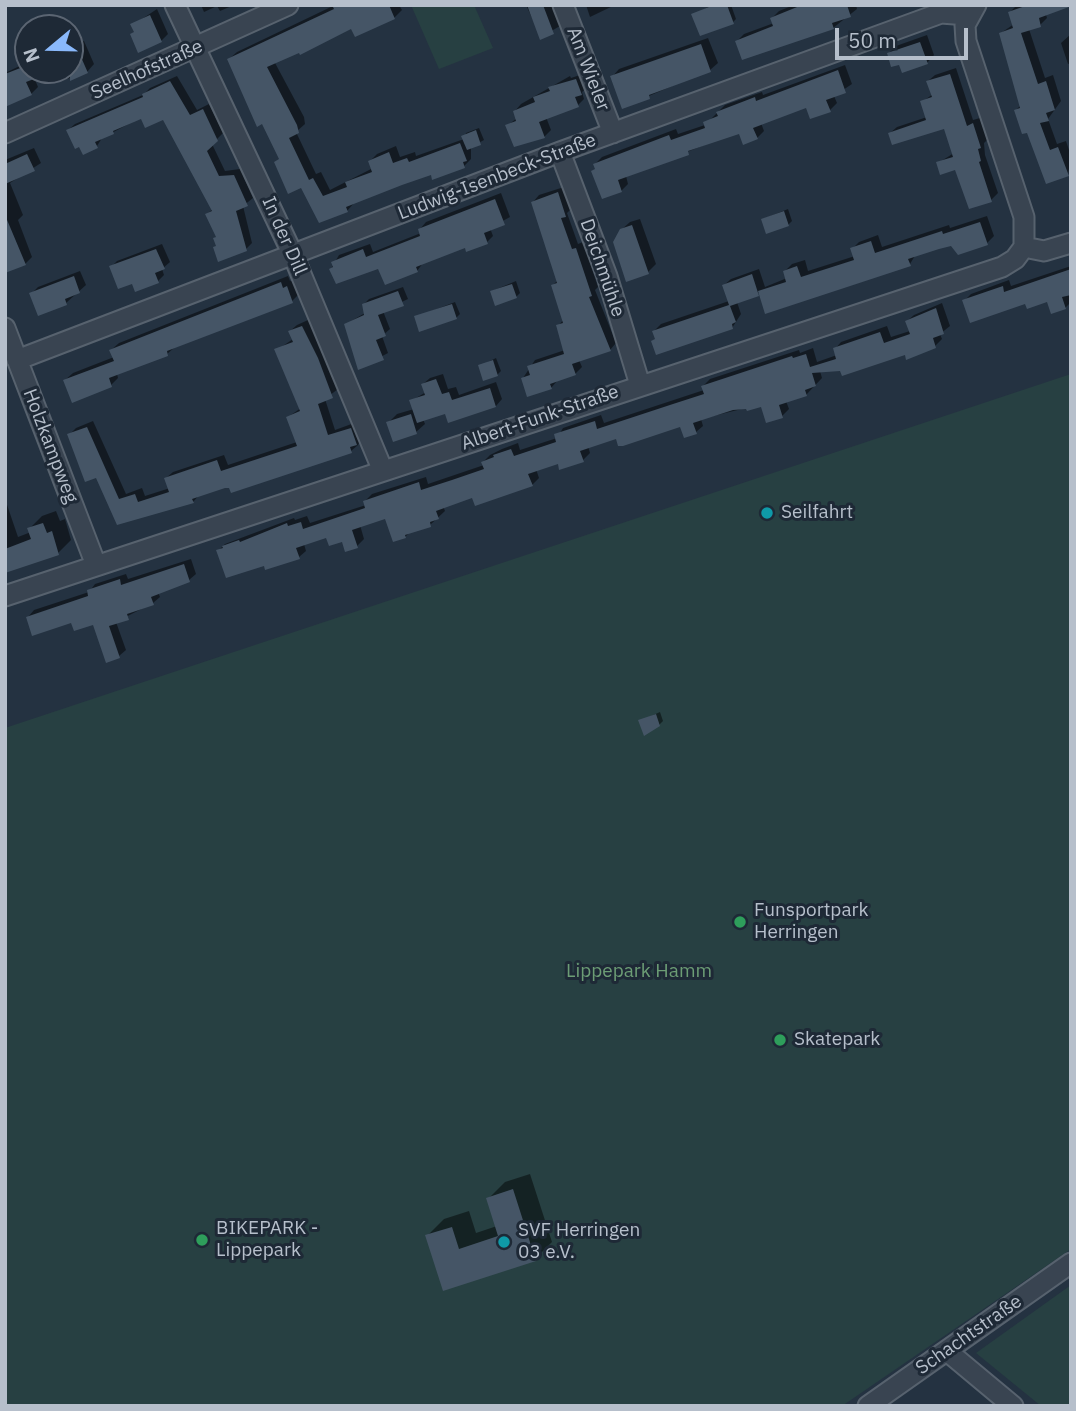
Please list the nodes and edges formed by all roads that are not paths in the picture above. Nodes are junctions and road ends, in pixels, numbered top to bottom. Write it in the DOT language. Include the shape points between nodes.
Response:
graph roads {
  1 [pos="175,5"];
  2 [pos="288,5"];
  3 [pos="563,5"];
  4 [pos="969,8"];
  5 [pos="196,47"];
  6 [pos="5,133"];
  7 [pos="613,133"];
  8 [pos="560,152"];
  9 [pos="1071,243"];
  10 [pos="1024,247"];
  11 [pos="293,256"];
  12 [pos="5,328"];
  13 [pos="17,360"];
  14 [pos="640,384"];
  15 [pos="383,471"];
  16 [pos="96,565"];
  17 [pos="5,596"];
  18 [pos="1071,1263"];
  19 [pos="947,1351"];
  20 [pos="868,1406"];
  21 [pos="1013,1406"];
  1 -- 5 [label="street, In der Dill"];
  2 -- 5 [label="street, Seelhofstraße"];
  3 -- 7 [label="street, Am Wieler"];
  4 -- 7 [label="street, Ludwig-Isenbeck-Straße" via="942,13"];
  4 -- 10 [label="street" via="966,41 1024,217"];
  5 -- 6 [label="street, Seelhofstraße"];
  5 -- 11 [label="street, In der Dill"];
  7 -- 8 [label="street, Ludwig-Isenbeck-Straße"];
  8 -- 11 [label="street, Ludwig-Isenbeck-Straße"];
  8 -- 14 [label="street, Deichmühle" via="607,276"];
  9 -- 10 [label="street" via="1044,251"];
  10 -- 14 [label="street, Albert-Funk-Straße" via="1002,267"];
  11 -- 13 [label="street, Ludwig-Isenbeck-Straße"];
  11 -- 15 [label="street, In der Dill"];
  12 -- 13 [label="street, Holzkampweg"];
  13 -- 16 [label="street, Holzkampweg"];
  14 -- 15 [label="street, Albert-Funk-Straße"];
  15 -- 16 [label="street, Albert-Funk-Straße"];
  16 -- 17 [label="street, Albert-Funk-Straße"];
  18 -- 19 [label="street, Schachtstraße"];
  19 -- 20 [label="street, Schachtstraße"];
  19 -- 21 [label="street"];
}
